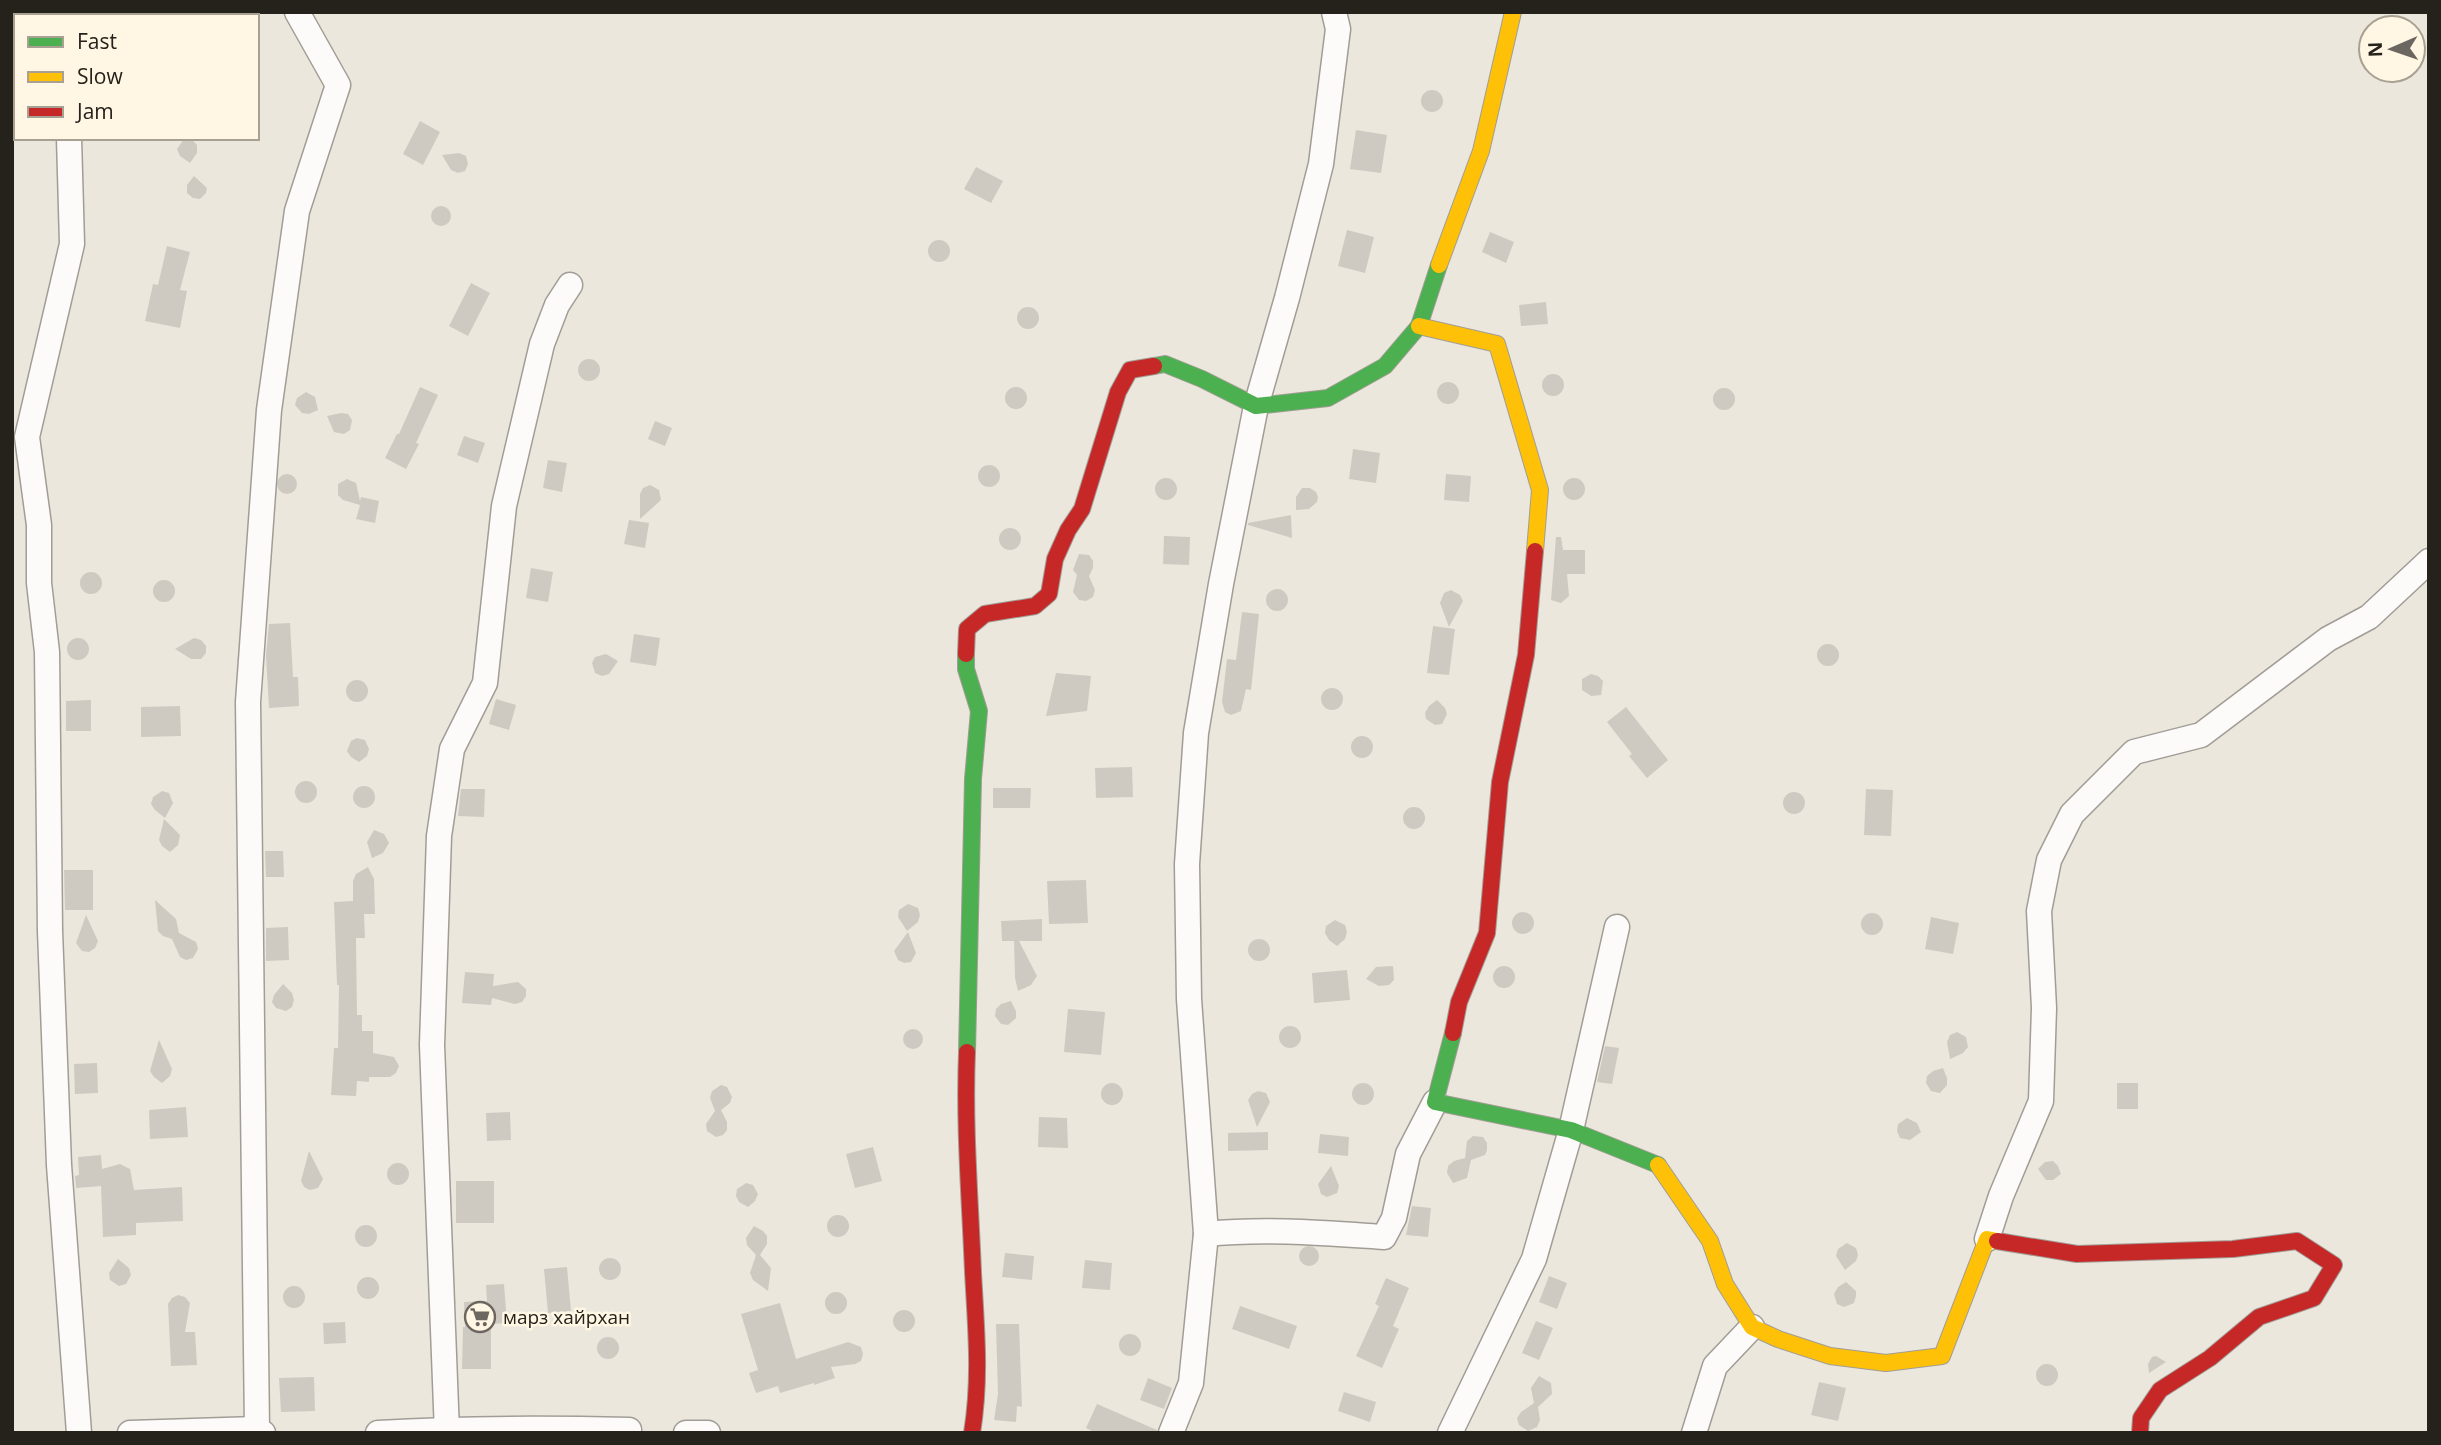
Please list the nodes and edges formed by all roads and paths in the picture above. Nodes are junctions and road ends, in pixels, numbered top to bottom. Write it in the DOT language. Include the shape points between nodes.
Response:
graph roads {
  1 [pos="297,12"];
  2 [pos="1334,12"];
  3 [pos="1513,12"];
  4 [pos="69,140"];
  5 [pos="570,285"];
  6 [pos="1419,326"];
  7 [pos="1256,406"];
  8 [pos="2429,561"];
  9 [pos="1617,927"];
  10 [pos="1435,1102"];
  11 [pos="1571,1130"];
  12 [pos="1206,1234"];
  13 [pos="1987,1239"];
  14 [pos="1752,1327"];
  15 [pos="260,1431"];
  16 [pos="447,1431"];
  17 [pos="79,1433"];
  18 [pos="130,1433"];
  19 [pos="378,1433"];
  20 [pos="629,1433"];
  21 [pos="686,1433"];
  22 [pos="708,1433"];
  23 [pos="972,1433"];
  24 [pos="1171,1433"];
  25 [pos="1450,1433"];
  26 [pos="1694,1433"];
  27 [pos="2140,1433"];
  1 -- 15 [label="street" via="338,85 297,211 269,411 248,702"];
  2 -- 7 [label="street" via="1338,29 1321,164"];
  3 -- 6 [label="street" via="1481,150"];
  4 -- 17 [label="street" via="72,244 27,437 39,525 39,583 47,652 58,1138"];
  5 -- 16 [label="street" via="542,344 504,506 485,683 452,750 439,836 432,1045"];
  6 -- 7 [label="street" via="1385,366 1328,398"];
  6 -- 10 [label="street" via="1497,344 1540,490 1526,655 1500,782 1487,933 1459,1002"];
  7 -- 12 [label="street" via="1196,733 1186,864 1189,999"];
  7 -- 23 [label="street" via="1165,365 1130,370 1118,392 1082,509 1055,559 1049,594 1035,606 985,614 967,629 967,669 979,712 973,779 966,1078 978,1356"];
  8 -- 13 [label="street" via="2369,617 2328,639 2201,735 2134,752 2072,814 2049,860 2039,911 2044,1008 2041,1101"];
  9 -- 11 [label="street"];
  10 -- 11 [label="street"];
  10 -- 12 [label="street" via="1408,1154 1394,1218 1384,1237 1257,1229"];
  11 -- 14 [label="street" via="1660,1166 1710,1241 1725,1284"];
  11 -- 25 [label="street" via="1534,1259"];
  12 -- 24 [label="street" via="1191,1382"];
  13 -- 14 [label="street" via="1941,1356 1886,1363 1830,1356"];
  13 -- 27 [label="street" via="2077,1254 2233,1249 2297,1241 2334,1265 2314,1298 2259,1317 2210,1358 2160,1390 2141,1418"];
  14 -- 26 [label="street" via="1715,1366"];
  15 -- 18 [label="street"];
  16 -- 19 [label="street"];
  16 -- 20 [label="street" via="553,1428"];
  21 -- 22 [label="street"];
}
